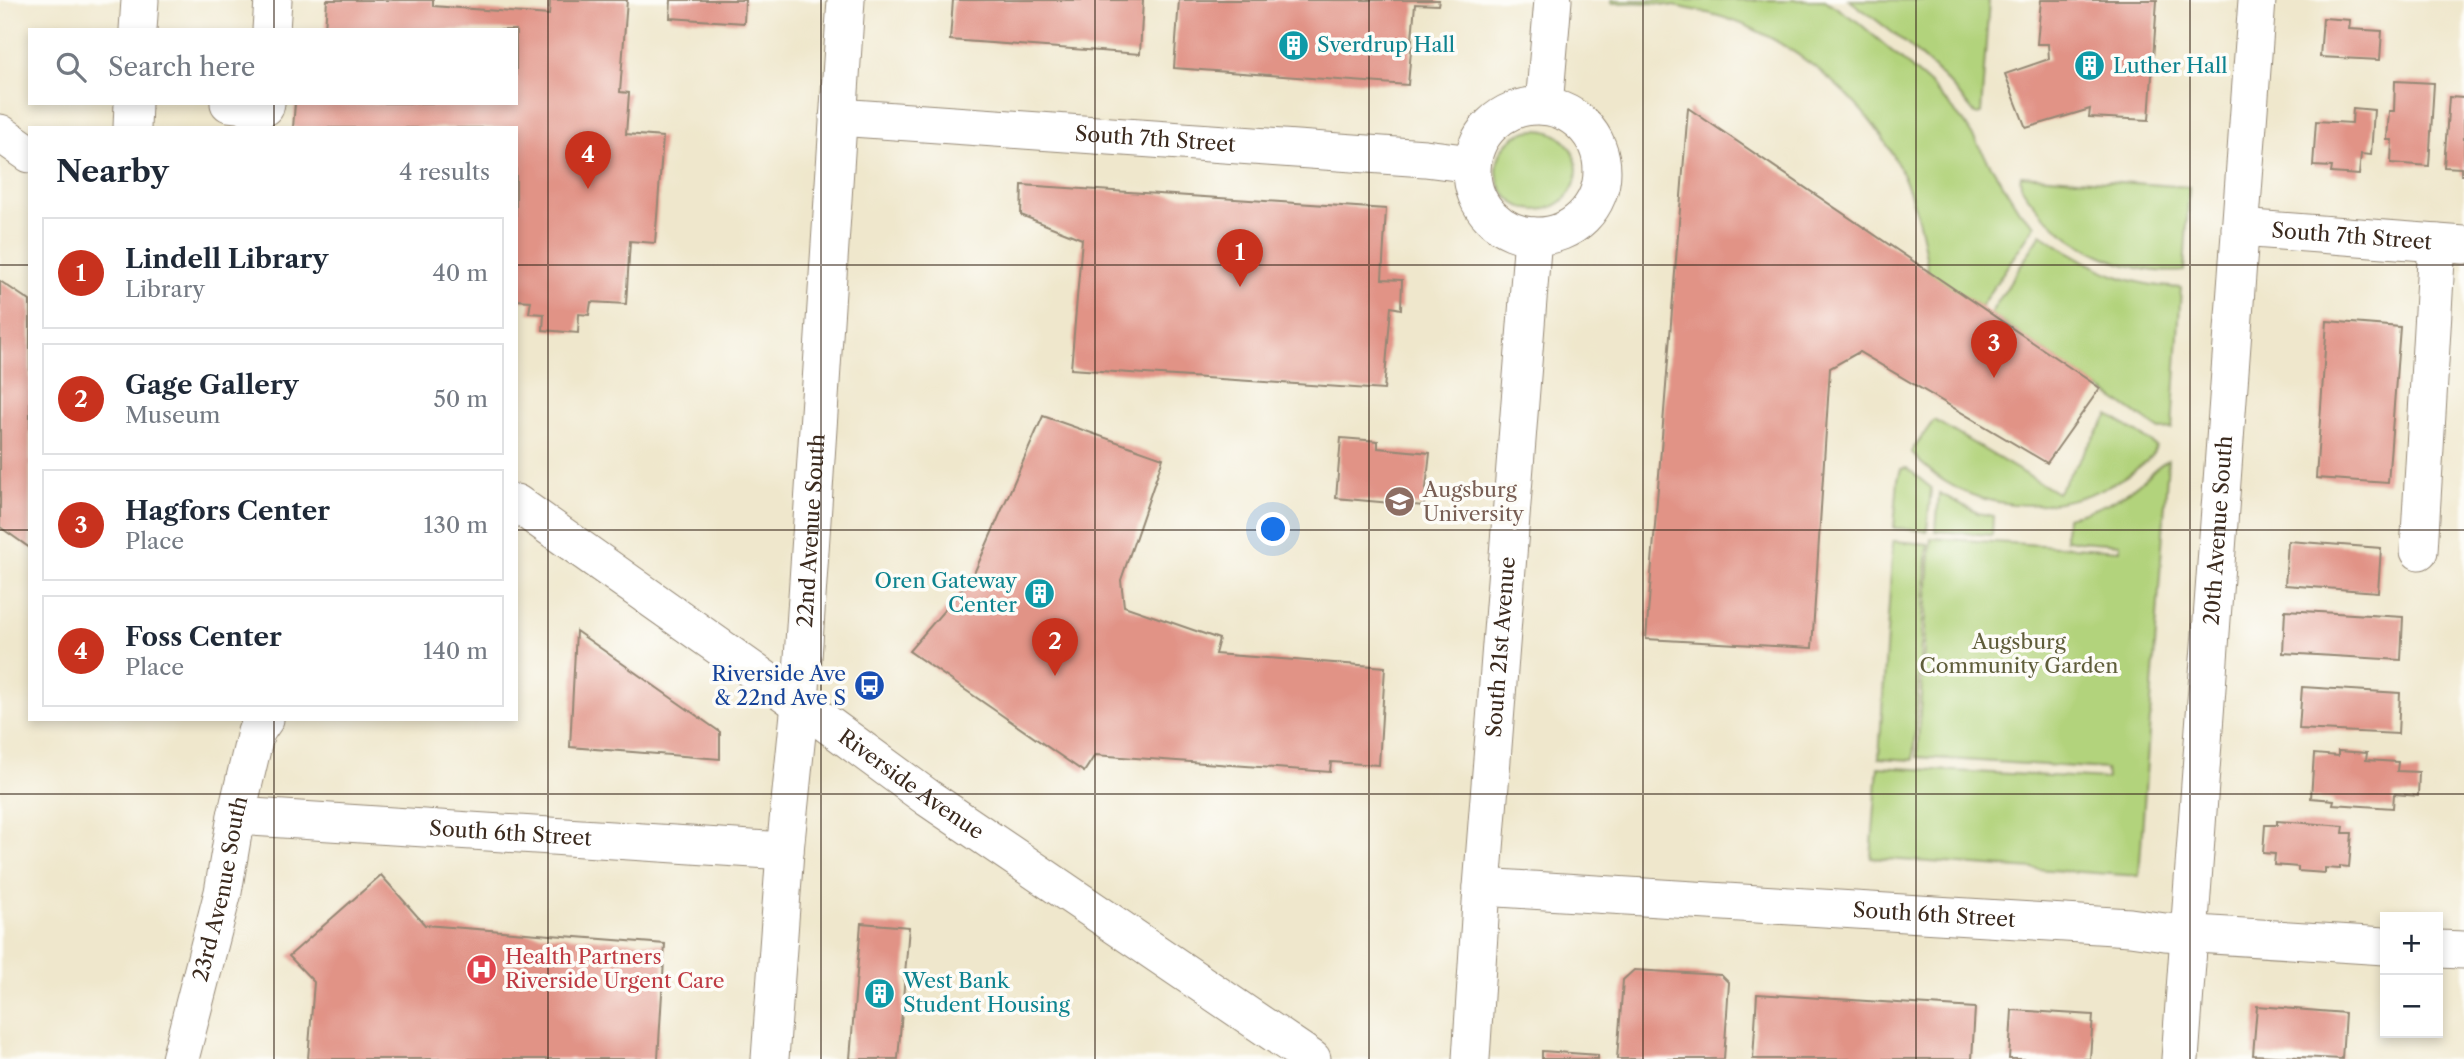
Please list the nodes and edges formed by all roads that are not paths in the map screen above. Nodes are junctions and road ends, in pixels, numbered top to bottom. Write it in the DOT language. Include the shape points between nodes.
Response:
graph roads {
  1 [pos="140,0"];
  2 [pos="273,0"];
  3 [pos="846,0"];
  4 [pos="1553,0"];
  5 [pos="2257,0"];
  6 [pos="138,28"];
  7 [pos="271,28"];
  8 [pos="133,105"];
  9 [pos="247,105"];
  10 [pos="266,105"];
  11 [pos="1544,106"];
  12 [pos="838,117"];
  13 [pos="132,126"];
  14 [pos="0,133"];
  15 [pos="28,152"];
  16 [pos="1472,164"];
  17 [pos="2240,228"];
  18 [pos="1533,236"];
  19 [pos="2451,244"];
  20 [pos="518,504"];
  21 [pos="2419,551"];
  22 [pos="800,704"];
  23 [pos="264,721"];
  24 [pos="236,816"];
  25 [pos="785,851"];
  26 [pos="1482,887"];
  27 [pos="2189,933"];
  28 [pos="2380,946"];
  29 [pos="2443,949"];
  30 [pos="2464,950"];
  31 [pos="180,1059"];
  32 [pos="769,1059"];
  33 [pos="1312,1059"];
  34 [pos="1471,1059"];
  35 [pos="2180,1059"];
  1 -- 6 [label="street"];
  2 -- 7 [label="street"];
  3 -- 12 [label="street, 22nd Avenue South"];
  4 -- 11 [label="street"];
  5 -- 17 [label="street, 20th Avenue South"];
  8 -- 13 [label="street"];
  9 -- 10 [label="street"];
  11 -- 16 [label="street" via="1504,114 1477,144"];
  11 -- 18 [label="street" via="1566,112 1584,125 1602,166 1600,187 1591,207 1576,223 1556,233"];
  12 -- 16 [label="street, South 7th Street"];
  12 -- 22 [label="street, 22nd Avenue South"];
  14 -- 15 [label="street"];
  16 -- 18 [label="street" via="1473,185 1494,221"];
  17 -- 19 [label="street, South 7th Street"];
  17 -- 27 [label="street, 20th Avenue South"];
  18 -- 26 [label="street, South 21st Avenue"];
  19 -- 21 [label="street"];
  20 -- 22 [label="street, Riverside Avenue"];
  22 -- 25 [label="street, 22nd Avenue South"];
  22 -- 33 [label="street, Riverside Avenue" via="928,798"];
  23 -- 24 [label="street, 23rd Avenue South" via="256,732"];
  24 -- 25 [label="street, South 6th Street"];
  24 -- 31 [label="street, 23rd Avenue South" via="223,892"];
  25 -- 32 [label="street, 22nd Avenue South"];
  26 -- 27 [label="street, South 6th Street"];
  26 -- 34 [label="street, South 21st Avenue"];
  27 -- 28 [label="street, South 6th Street"];
  27 -- 35 [label="street, 20th Avenue South"];
  29 -- 30 [label="street"];
}
